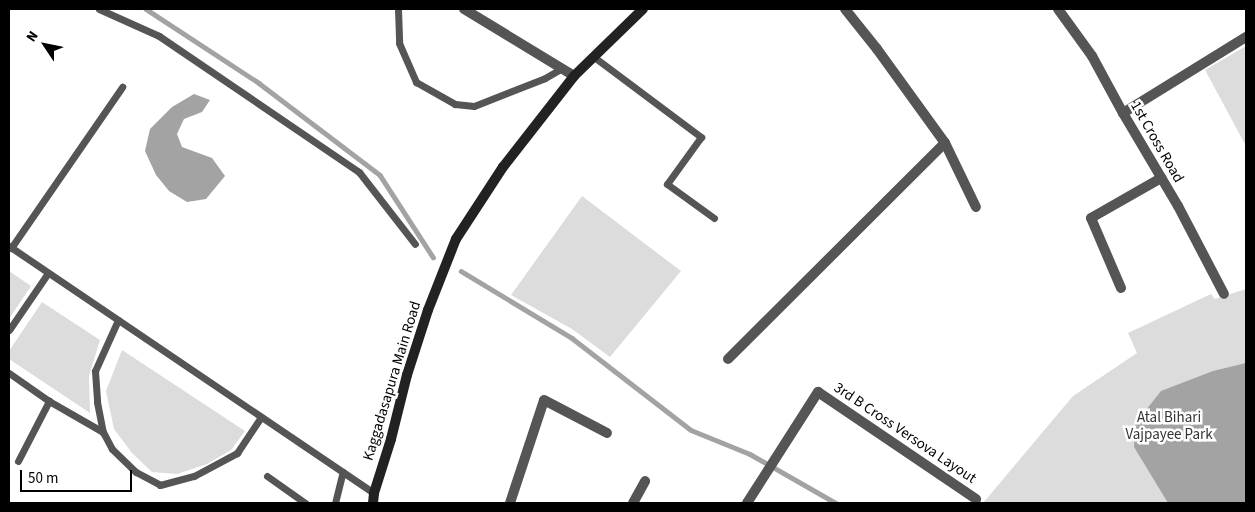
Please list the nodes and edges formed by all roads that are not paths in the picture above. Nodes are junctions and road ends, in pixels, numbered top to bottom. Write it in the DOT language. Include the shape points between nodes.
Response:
graph roads {
  1 [pos="99,9"];
  2 [pos="398,9"];
  3 [pos="464,9"];
  4 [pos="643,9"];
  5 [pos="845,9"];
  6 [pos="1058,9"];
  7 [pos="1246,37"];
  8 [pos="594,57"];
  9 [pos="562,68"];
  10 [pos="574,76"];
  11 [pos="122,87"];
  12 [pos="1123,113"];
  13 [pos="945,143"];
  14 [pos="1162,178"];
  15 [pos="976,207"];
  16 [pos="714,218"];
  17 [pos="415,244"];
  18 [pos="10,247"];
  19 [pos="48,273"];
  20 [pos="1121,288"];
  21 [pos="1224,294"];
  22 [pos="118,320"];
  23 [pos="9,330"];
  24 [pos="728,360"];
  25 [pos="9,373"];
  26 [pos="49,401"];
  27 [pos="261,417"];
  28 [pos="103,432"];
  29 [pos="607,433"];
  30 [pos="18,461"];
  31 [pos="343,472"];
  32 [pos="267,476"];
  33 [pos="645,481"];
  34 [pos="374,498"];
  35 [pos="976,498"];
  36 [pos="304,503"];
  37 [pos="335,503"];
  38 [pos="510,503"];
  39 [pos="633,503"];
  40 [pos="747,503"];
  1 -- 17 [label="lane" via="159,36 359,172"];
  2 -- 9 [label="lane" via="399,43 416,82 455,104 474,106"];
  3 -- 9 [label="street"];
  4 -- 8 [label="main road, Kaggadasapura Main Road"];
  5 -- 13 [label="street"];
  6 -- 12 [label="street, 1st Cross Road" via="1092,56"];
  7 -- 12 [label="street"];
  8 -- 10 [label="main road, Kaggadasapura Main Road"];
  8 -- 16 [label="lane" via="701,137 667,184"];
  9 -- 10 [label="street"];
  10 -- 34 [label="main road, Kaggadasapura Main Road" via="503,166 456,239 410,365"];
  11 -- 18 [label="lane"];
  12 -- 14 [label="street, 1st Cross Road"];
  13 -- 15 [label="street"];
  13 -- 24 [label="street"];
  14 -- 20 [label="street" via="1090,218"];
  14 -- 21 [label="street, 1st Cross Road"];
  18 -- 19 [label="lane"];
  19 -- 22 [label="lane"];
  19 -- 23 [label="lane"];
  22 -- 27 [label="lane"];
  22 -- 28 [label="lane" via="95,371"];
  25 -- 26 [label="lane"];
  26 -- 28 [label="lane"];
  26 -- 30 [label="lane"];
  27 -- 28 [label="lane" via="237,453 194,476 160,485 130,466 112,449"];
  27 -- 31 [label="lane"];
  29 -- 38 [label="street" via="544,400"];
  31 -- 34 [label="lane"];
  31 -- 37 [label="lane"];
  32 -- 36 [label="lane"];
  33 -- 39 [label="street"];
  35 -- 40 [label="street, 3rd B Cross Versova Layout" via="818,392"];
}
